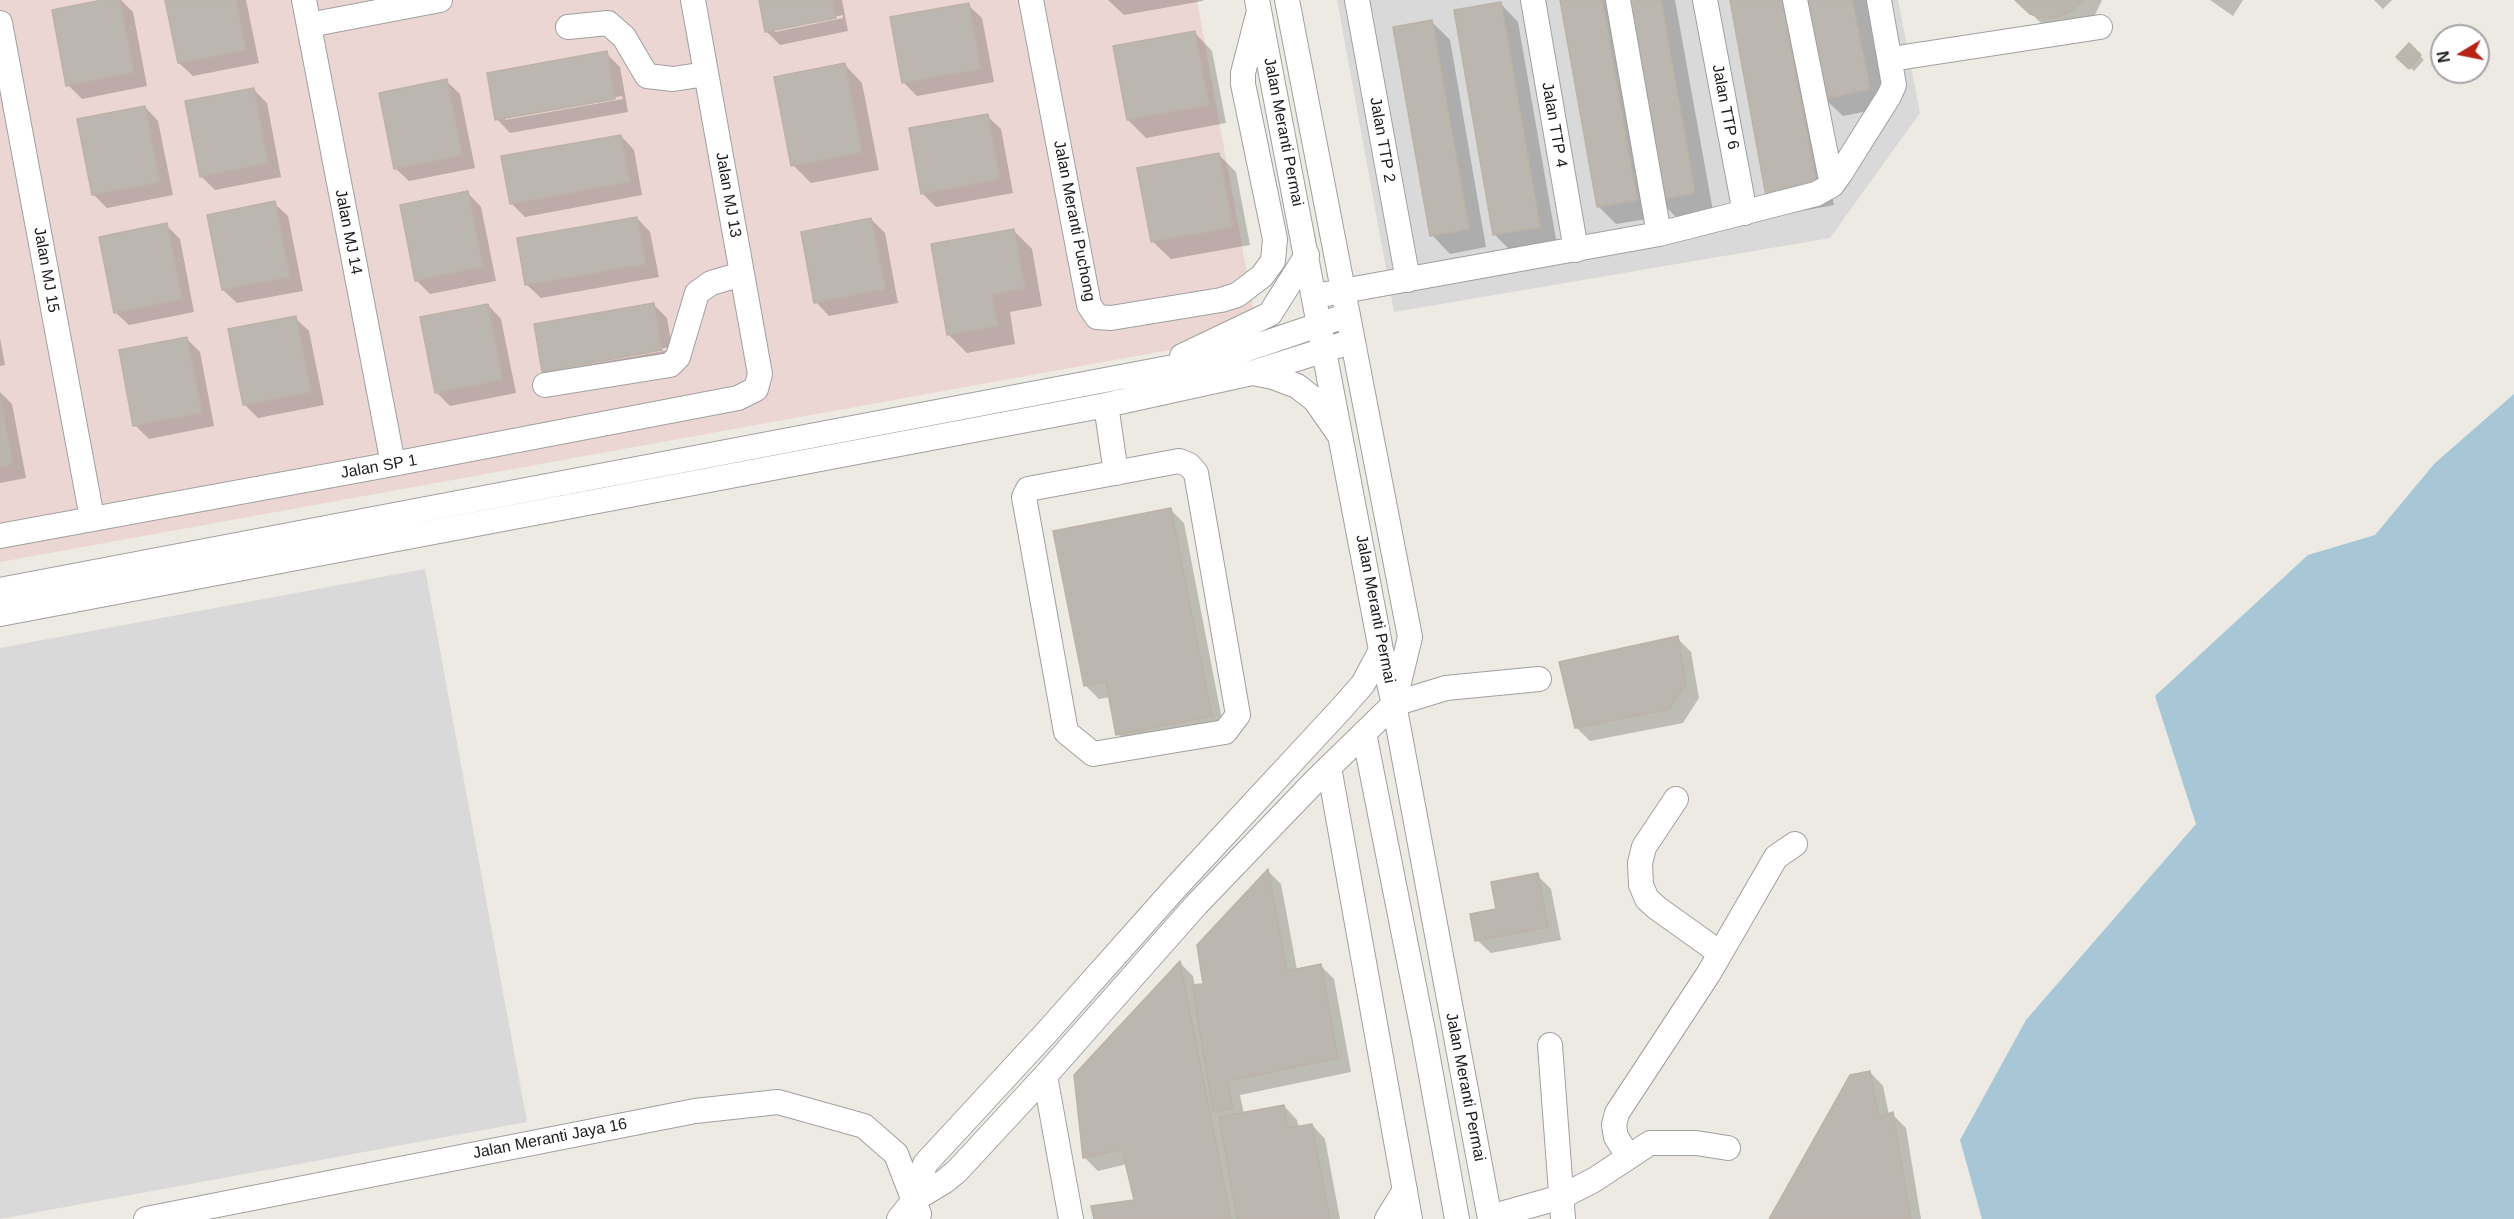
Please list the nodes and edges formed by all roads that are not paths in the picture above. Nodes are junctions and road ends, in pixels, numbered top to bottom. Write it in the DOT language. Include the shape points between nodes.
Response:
graph roads {
  1 [pos="304,0"];
  2 [pos="440,0"];
  3 [pos="693,0"];
  4 [pos="1031,0"];
  5 [pos="1287,0"];
  6 [pos="1357,0"];
  7 [pos="1533,0"];
  8 [pos="1618,0"];
  9 [pos="1705,0"];
  10 [pos="1795,0"];
  11 [pos="1879,0"];
  12 [pos="1258,5"];
  13 [pos="0,22"];
  14 [pos="309,25"];
  15 [pos="568,27"];
  16 [pos="2100,27"];
  17 [pos="1891,59"];
  18 [pos="706,74"];
  19 [pos="1832,185"];
  20 [pos="1745,213"];
  21 [pos="1659,234"];
  22 [pos="1576,250"];
  23 [pos="1307,255"];
  24 [pos="742,274"];
  25 [pos="1408,279"];
  26 [pos="1343,291"];
  27 [pos="1315,296"];
  28 [pos="1348,315"];
  29 [pos="1320,324"];
  30 [pos="1353,341"];
  31 [pos="1325,350"];
  32 [pos="1150,371"];
  33 [pos="1252,373"];
  34 [pos="545,385"];
  35 [pos="756,388"];
  36 [pos="1106,405"];
  37 [pos="1343,440"];
  38 [pos="393,464"];
  39 [pos="1116,473"];
  40 [pos="92,518"];
  41 [pos="0,536"];
  42 [pos="0,590"];
  43 [pos="0,614"];
  44 [pos="1381,650"];
  45 [pos="1539,679"];
  46 [pos="1394,704"];
  47 [pos="1364,733"];
  48 [pos="1329,767"];
  49 [pos="1676,799"];
  50 [pos="1795,844"];
  51 [pos="1720,953"];
  52 [pos="1550,1045"];
  53 [pos="1045,1076"];
  54 [pos="1728,1148"];
  55 [pos="1628,1156"];
  56 [pos="1405,1190"];
  57 [pos="1562,1208"];
  58 [pos="918,1209"];
  59 [pos="157,1218"];
  60 [pos="1490,1218"];
  61 [pos="899,1219"];
  62 [pos="1071,1219"];
  63 [pos="1387,1219"];
  64 [pos="1410,1219"];
  65 [pos="1457,1219"];
  1 -- 14 [label="street, Jalan MJ 14"];
  2 -- 14 [label="street"];
  3 -- 18 [label="street, Jalan MJ 13"];
  4 -- 12 [label="street, Jalan Meranti Puchong" via="1089,305 1097,317 1111,318 1237,295 1262,276 1273,261 1275,239 1243,84"];
  5 -- 26 [label="street"];
  6 -- 25 [label="street, Jalan TTP 2"];
  7 -- 22 [label="street, Jalan TTP 4"];
  8 -- 21 [label="street"];
  9 -- 20 [label="street, Jalan TTP 6"];
  10 -- 19 [label="street"];
  11 -- 17 [label="street"];
  12 -- 23 [label="street, Jalan Meranti Permai"];
  13 -- 40 [label="street, Jalan MJ 15"];
  14 -- 38 [label="street, Jalan MJ 14"];
  15 -- 18 [label="street" via="608,23 624,37 647,76 673,79"];
  16 -- 17 [label="street"];
  17 -- 19 [label="street" via="1894,85"];
  18 -- 24 [label="street, Jalan MJ 13"];
  19 -- 20 [label="street" via="1816,194"];
  20 -- 21 [label="street"];
  21 -- 22 [label="street"];
  22 -- 25 [label="street"];
  23 -- 27 [label="street, Jalan Meranti Permai"];
  23 -- 32 [label="street" via="1270,314"];
  24 -- 34 [label="street" via="711,283 697,293 678,357 670,364"];
  24 -- 35 [label="street, Jalan MJ 13" via="760,374"];
  25 -- 26 [label="street"];
  26 -- 27 [label="street"];
  26 -- 28 [label="street"];
  27 -- 29 [label="street, Jalan Meranti Permai"];
  28 -- 29 [label="street"];
  28 -- 30 [label="street"];
  29 -- 31 [label="street, Jalan Meranti Permai"];
  29 -- 32 [label="street" via="1221,358"];
  30 -- 31 [label="street"];
  30 -- 46 [label="street" via="1410,637"];
  31 -- 33 [label="street"];
  31 -- 37 [label="street, Jalan Meranti Permai"];
  32 -- 42 [label="street"];
  33 -- 36 [label="street"];
  33 -- 37 [label="street" via="1297,386 1315,400"];
  35 -- 38 [label="street, Jalan SP 1" via="738,398"];
  36 -- 39 [label="street"];
  36 -- 43 [label="street"];
  37 -- 44 [label="street, Jalan Meranti Permai"];
  38 -- 40 [label="street, Jalan SP 1"];
  39 -- 39 [label="street" via="1028,489 1024,496 1066,732 1094,754 1225,732 1238,715 1196,473 1179,461"];
  40 -- 41 [label="street, Jalan SP 1"];
  44 -- 46 [label="street, Jalan Meranti Permai"];
  44 -- 58 [label="street" via="1363,684 1341,709 924,1164"];
  45 -- 46 [label="street" via="1446,688"];
  46 -- 47 [label="street"];
  46 -- 60 [label="street, Jalan Meranti Permai"];
  47 -- 48 [label="street"];
  47 -- 65 [label="street, Jalan Meranti Permai"];
  48 -- 53 [label="street" via="1196,905"];
  48 -- 56 [label="street"];
  49 -- 51 [label="street" via="1644,847 1641,885 1647,899 1657,908"];
  50 -- 51 [label="street" via="1776,857"];
  51 -- 55 [label="street" via="1617,1113 1616,1137"];
  52 -- 57 [label="street"];
  53 -- 58 [label="street"];
  53 -- 62 [label="street"];
  54 -- 55 [label="street" via="1650,1143"];
  55 -- 57 [label="street"];
  56 -- 63 [label="street"];
  56 -- 64 [label="street"];
  57 -- 60 [label="street"];
  58 -- 59 [label="street, Jalan Meranti Jaya 16" via="896,1154 864,1126 778,1102 695,1111"];
  58 -- 61 [label="street"];
}
